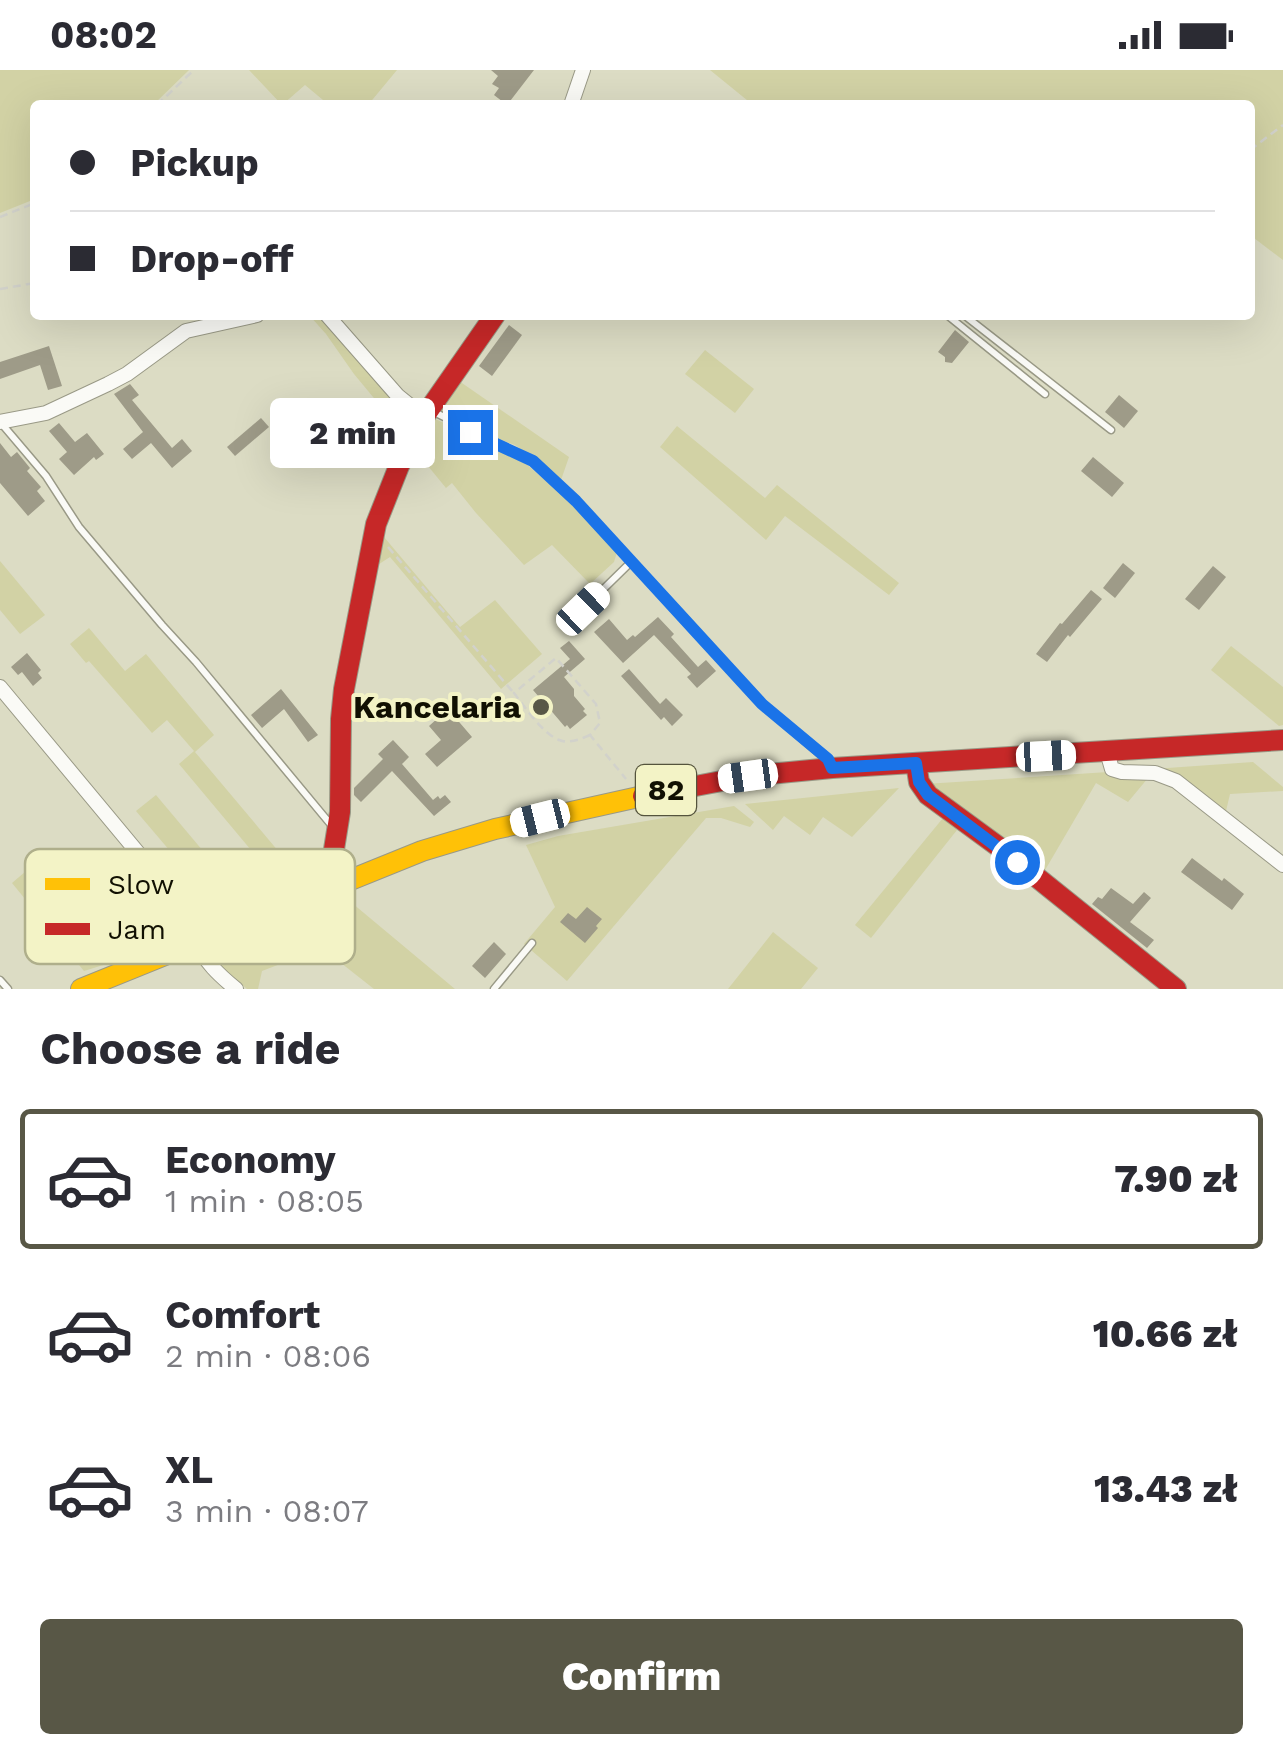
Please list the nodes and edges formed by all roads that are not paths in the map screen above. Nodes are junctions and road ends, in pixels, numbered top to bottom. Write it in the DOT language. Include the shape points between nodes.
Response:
graph roads {
  1 [pos="583,70"];
  2 [pos="572,100"];
  3 [pos="236,320"];
  4 [pos="331,320"];
  5 [pos="491,320"];
  6 [pos="954,320"];
  7 [pos="970,320"];
  8 [pos="1045,394"];
  9 [pos="427,414"];
  10 [pos="0,422"];
  11 [pos="1111,430"];
  12 [pos="632,562"];
  13 [pos="583,609"];
  14 [pos="0,687"];
  15 [pos="1283,740"];
  16 [pos="1107,752"];
  17 [pos="916,763"];
  18 [pos="832,768"];
  19 [pos="338,830"];
  20 [pos="129,849"];
  21 [pos="335,849"];
  22 [pos="1283,865"];
  23 [pos="355,878"];
  24 [pos="532,943"];
  25 [pos="143,964"];
  26 [pos="209,964"];
  27 [pos="0,980"];
  28 [pos="8,989"];
  29 [pos="82,989"];
  30 [pos="236,989"];
  31 [pos="494,989"];
  32 [pos="1176,989"];
  1 -- 2 [label="street"];
  3 -- 10 [label="street" via="186,332 127,374 46,413"];
  4 -- 9 [label="street" via="398,396"];
  5 -- 9 [label="main road"];
  6 -- 8 [label="lane"];
  7 -- 11 [label="lane"];
  9 -- 12 [label="lane" via="533,461"];
  9 -- 19 [label="main road" via="374,530 344,689"];
  10 -- 19 [label="lane" via="79,527"];
  12 -- 13 [label="lane"];
  12 -- 18 [label="lane" via="762,704"];
  14 -- 20 [label="street"];
  15 -- 16 [label="main road, 82"];
  16 -- 17 [label="main road, 82"];
  16 -- 22 [label="street" via="1112,769 1176,781"];
  17 -- 18 [label="main road, 82"];
  17 -- 32 [label="main road" via="928,795"];
  18 -- 23 [label="main road, 82" via="707,782 567,812 461,839"];
  19 -- 21 [label="main road"];
  24 -- 31 [label="lane"];
  25 -- 29 [label="main road, 82"];
  26 -- 30 [label="street"];
  27 -- 28 [label="lane"];
}
